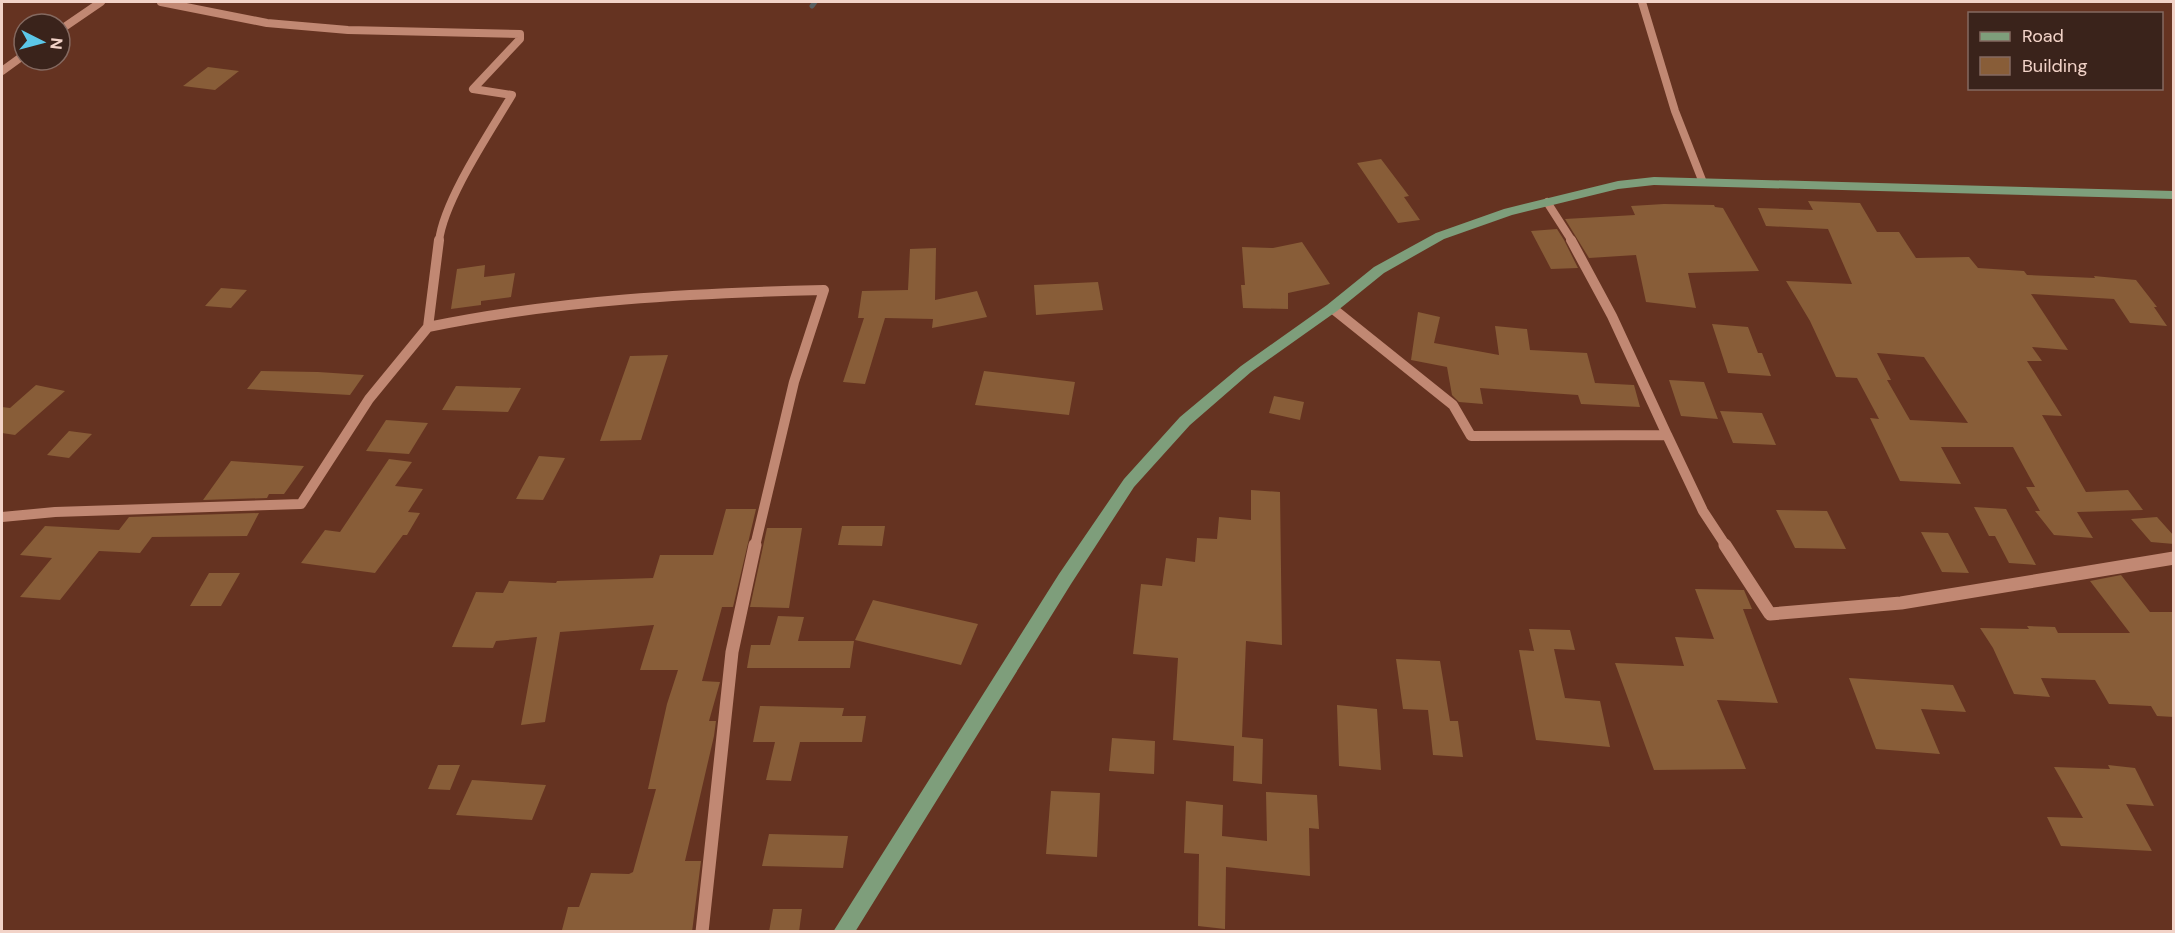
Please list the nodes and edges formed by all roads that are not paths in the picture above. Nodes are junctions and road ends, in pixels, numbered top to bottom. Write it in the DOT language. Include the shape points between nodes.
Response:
graph roads {
  1 [pos="101,2"];
  2 [pos="161,2"];
  3 [pos="1642,2"];
  4 [pos="72,22"];
  5 [pos="1702,180"];
  6 [pos="2174,195"];
  7 [pos="1547,202"];
  8 [pos="1332,308"];
  9 [pos="428,327"];
  10 [pos="1667,435"];
  11 [pos="2,517"];
  12 [pos="2174,558"];
  13 [pos="702,932"];
  14 [pos="843,932"];
  1 -- 4 [label="street"];
  2 -- 9 [label="street" via="267,23 348,30 520,34 520,39 473,89 512,95 471,163 440,230"];
  3 -- 5 [label="street" via="1675,111"];
  5 -- 6 [label="main road"];
  5 -- 7 [label="main road" via="1618,185"];
  7 -- 8 [label="main road" via="1440,236 1379,270"];
  7 -- 10 [label="street" via="1620,332"];
  8 -- 10 [label="street" via="1454,405 1471,436"];
  8 -- 14 [label="main road" via="1245,369 1185,421 1129,483"];
  9 -- 11 [label="street" via="369,399 301,504"];
  9 -- 13 [label="street" via="480,315 591,299 824,290 783,426 732,652"];
  10 -- 12 [label="street" via="1703,512 1770,614 1901,603"];
}
